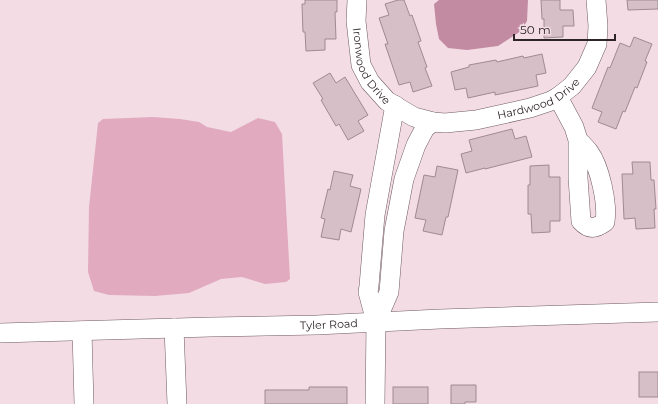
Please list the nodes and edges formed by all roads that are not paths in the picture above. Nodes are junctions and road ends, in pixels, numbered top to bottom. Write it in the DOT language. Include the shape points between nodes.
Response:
graph roads {
  1 [pos="357,0"];
  2 [pos="596,0"];
  3 [pos="558,97"];
  4 [pos="395,105"];
  5 [pos="414,117"];
  6 [pos="433,122"];
  7 [pos="578,140"];
  8 [pos="375,215"];
  9 [pos="396,218"];
  10 [pos="658,312"];
  11 [pos="376,322"];
  12 [pos="174,328"];
  13 [pos="82,331"];
  14 [pos="0,333"];
  15 [pos="84,404"];
  16 [pos="177,404"];
  17 [pos="375,404"];
  1 -- 4 [label="street, Ironwood Drive" via="356,21 361,65 370,82 387,101"];
  2 -- 3 [label="street, Hardwood Drive" via="598,44 587,67 572,86"];
  3 -- 6 [label="street, Hardwood Drive" via="530,108 476,120"];
  3 -- 7 [label="street"];
  4 -- 5 [label="street, Ironwood Drive"];
  4 -- 8 [label="street"];
  5 -- 6 [label="street, Hardwood Drive"];
  6 -- 9 [label="street" via="425,128 416,145 404,179"];
  8 -- 9 [label="street"];
  8 -- 11 [label="street" via="368,292"];
  9 -- 11 [label="street" via="389,292"];
  10 -- 11 [label="street, Tyler Road"];
  11 -- 12 [label="street, Tyler Road"];
  11 -- 17 [label="street"];
  12 -- 13 [label="street, Tyler Road"];
  12 -- 16 [label="street"];
  13 -- 14 [label="street, Tyler Road"];
  13 -- 15 [label="street"];
}
